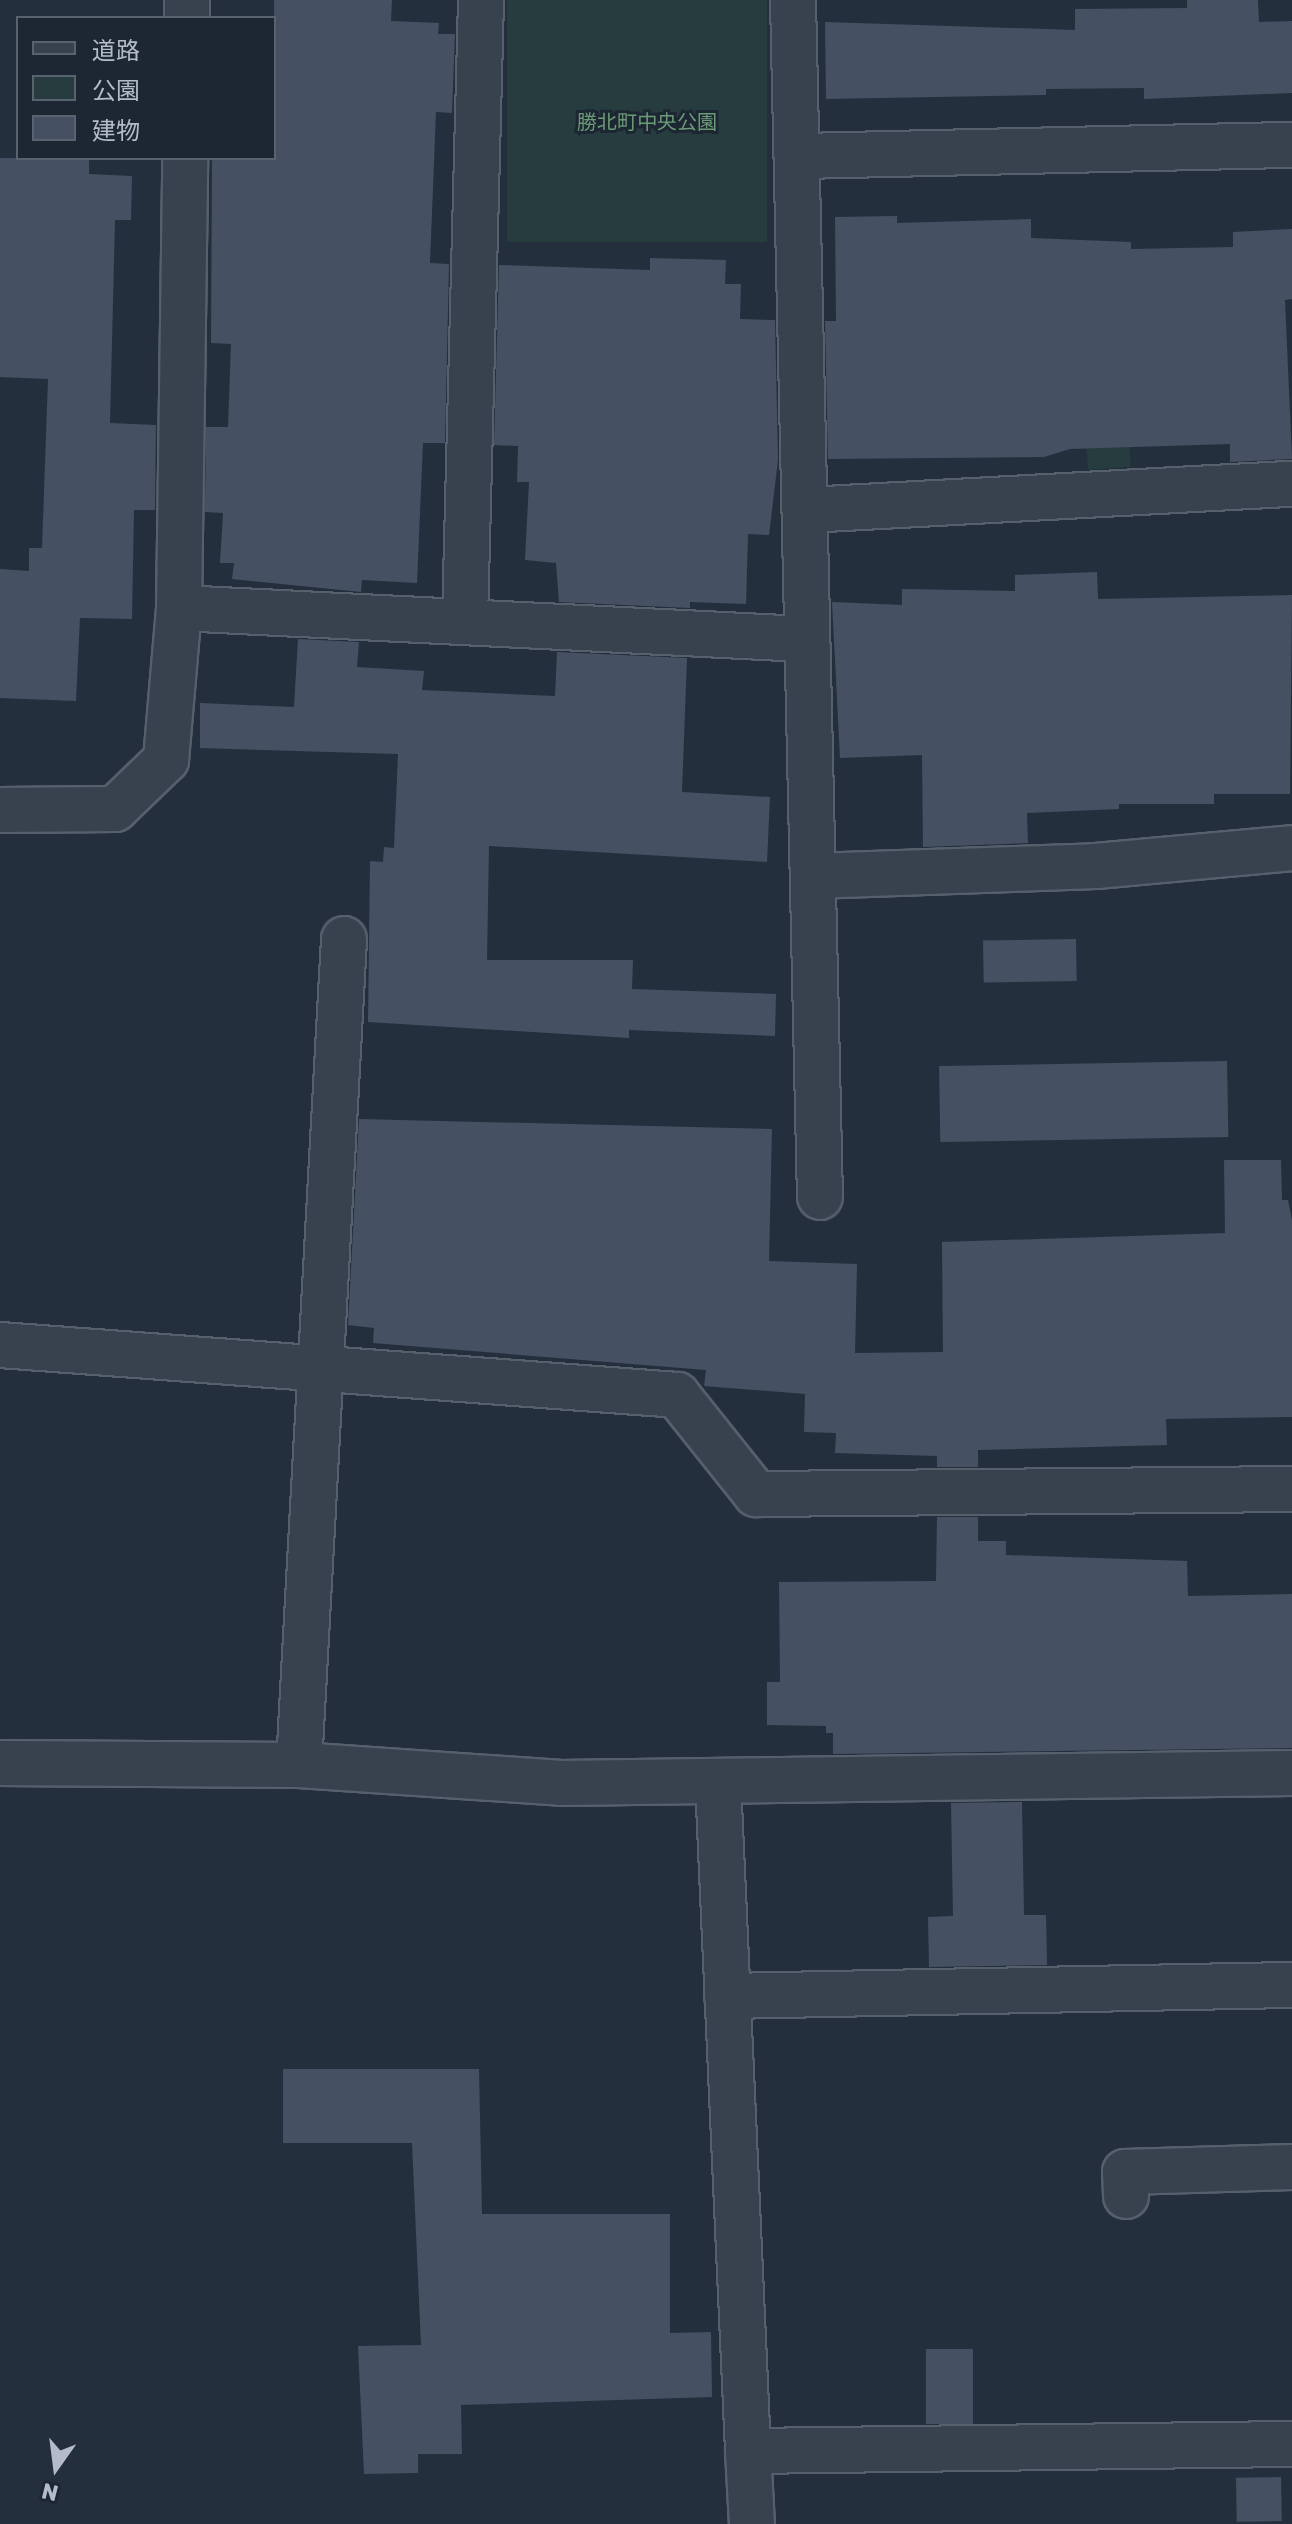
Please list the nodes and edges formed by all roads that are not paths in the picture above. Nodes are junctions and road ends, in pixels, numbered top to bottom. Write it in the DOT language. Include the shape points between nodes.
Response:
graph roads {
  1 [pos="481,0"];
  2 [pos="793,0"];
  3 [pos="1292,145"];
  4 [pos="801,156"];
  5 [pos="185,160"];
  6 [pos="1292,484"];
  7 [pos="807,510"];
  8 [pos="179,608"];
  9 [pos="465,619"];
  10 [pos="804,639"];
  11 [pos="0,810"];
  12 [pos="1292,848"];
  13 [pos="813,876"];
  14 [pos="344,939"];
  15 [pos="820,1197"];
  16 [pos="0,1345"];
  17 [pos="320,1368"];
  18 [pos="1292,1489"];
  19 [pos="0,1763"];
  20 [pos="299,1765"];
  21 [pos="1292,1773"];
  22 [pos="718,1782"];
  23 [pos="1292,1985"];
  24 [pos="727,1996"];
  25 [pos="1292,2167"];
  26 [pos="1126,2196"];
  27 [pos="1292,2444"];
  28 [pos="748,2451"];
  29 [pos="752,2524"];
  1 -- 9 [label="street"];
  2 -- 4 [label="street"];
  3 -- 4 [label="street"];
  4 -- 7 [label="street"];
  5 -- 8 [label="street"];
  6 -- 7 [label="street"];
  7 -- 10 [label="street"];
  8 -- 9 [label="street"];
  8 -- 11 [label="street" via="166,760 115,809"];
  9 -- 10 [label="street"];
  10 -- 13 [label="street"];
  12 -- 13 [label="street" via="1096,866"];
  13 -- 15 [label="street"];
  14 -- 17 [label="street"];
  16 -- 17 [label="street"];
  17 -- 18 [label="street" via="677,1395 756,1494"];
  17 -- 20 [label="street"];
  19 -- 20 [label="street"];
  20 -- 22 [label="street" via="561,1783"];
  21 -- 22 [label="street"];
  22 -- 24 [label="street"];
  23 -- 24 [label="street"];
  24 -- 28 [label="street"];
  25 -- 26 [label="street" via="1125,2172"];
  27 -- 28 [label="street"];
  28 -- 29 [label="street"];
}
